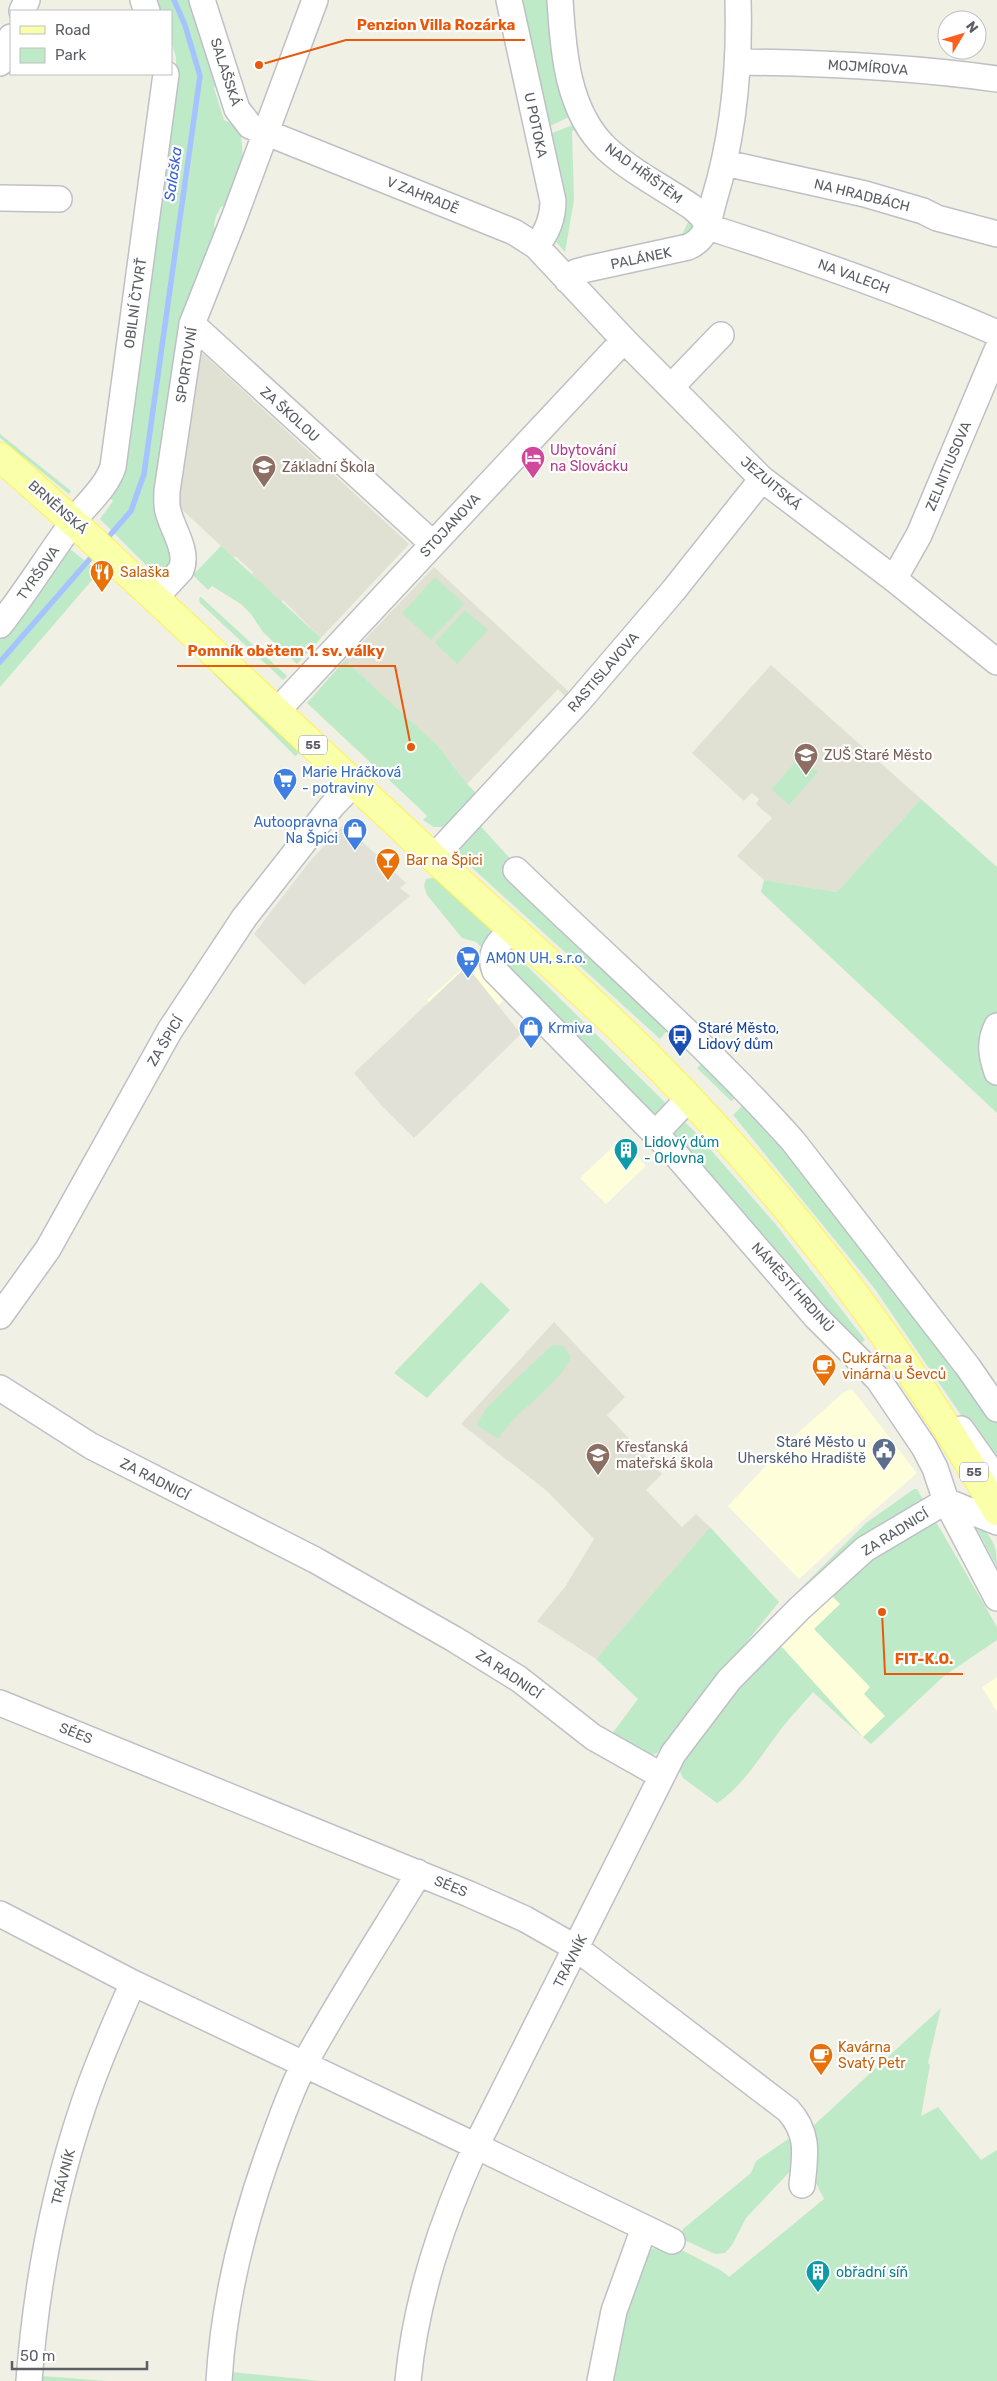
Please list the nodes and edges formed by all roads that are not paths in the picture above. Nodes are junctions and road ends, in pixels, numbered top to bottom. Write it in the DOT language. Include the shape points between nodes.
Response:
graph roads {
  1 [pos="202,0"];
  2 [pos="315,0"];
  3 [pos="509,0"];
  4 [pos="560,0"];
  5 [pos="738,0"];
  6 [pos="10,39"];
  7 [pos="739,62"];
  8 [pos="0,63"];
  9 [pos="166,75"];
  10 [pos="997,79"];
  11 [pos="265,132"];
  12 [pos="726,163"];
  13 [pos="0,198"];
  14 [pos="59,198"];
  15 [pos="708,227"];
  16 [pos="997,234"];
  17 [pos="536,246"];
  18 [pos="567,280"];
  19 [pos="192,324"];
  20 [pos="997,333"];
  21 [pos="721,335"];
  22 [pos="624,340"];
  23 [pos="997,350"];
  24 [pos="671,387"];
  25 [pos="0,457"];
  26 [pos="762,479"];
  27 [pos="80,527"];
  28 [pos="432,543"];
  29 [pos="894,579"];
  30 [pos="155,598"];
  31 [pos="0,625"];
  32 [pos="997,662"];
  33 [pos="277,711"];
  34 [pos="354,783"];
  35 [pos="434,857"];
  36 [pos="516,870"];
  37 [pos="512,929"];
  38 [pos="997,1026"];
  39 [pos="997,1072"];
  40 [pos="689,1098"];
  41 [pos="655,1134"];
  42 [pos="0,1316"];
  43 [pos="0,1388"];
  44 [pos="997,1409"];
  45 [pos="940,1418"];
  46 [pos="997,1480"];
  47 [pos="946,1501"];
  48 [pos="997,1505"];
  49 [pos="997,1511"];
  50 [pos="997,1522"];
  51 [pos="997,1598"];
  52 [pos="0,1703"];
  53 [pos="662,1776"];
  54 [pos="418,1872"];
  55 [pos="0,1914"];
  56 [pos="576,1948"];
  57 [pos="133,1983"];
  58 [pos="305,2063"];
  59 [pos="476,2146"];
  60 [pos="802,2185"];
  61 [pos="644,2228"];
  62 [pos="672,2241"];
  63 [pos="29,2381"];
  64 [pos="219,2381"];
  65 [pos="408,2381"];
  66 [pos="600,2381"];
  1 -- 11 [label="street, SALAŠSKÁ" via="237,109 245,122"];
  2 -- 11 [label="street, SPORTOVNÍ"];
  3 -- 17 [label="street, U POTOKA" via="553,201 552,218"];
  4 -- 15 [label="street, NAD HŘIŠTĚM" via="564,48 574,95 592,130 606,148 692,207"];
  5 -- 7 [label="street"];
  6 -- 8 [label="street"];
  7 -- 10 [label="street, MOJMÍROVA" via="894,68"];
  7 -- 12 [label="street"];
  9 -- 27 [label="street, OBILNÍ ČTVRŤ" via="115,460"];
  11 -- 17 [label="street, V ZAHRADĚ" via="514,232"];
  11 -- 19 [label="street, SPORTOVNÍ"];
  12 -- 15 [label="street"];
  12 -- 16 [label="street, NA HRADBÁCH" via="865,194"];
  13 -- 14 [label="street"];
  15 -- 18 [label="street, PALÁNEK" via="704,236 688,247 587,269 576,272"];
  15 -- 20 [label="street, NA VALECH" via="858,277"];
  17 -- 18 [label="street, V ZAHRADĚ"];
  18 -- 22 [label="street, JEZUITSKÁ"];
  19 -- 28 [label="street, ZA ŠKOLOU"];
  19 -- 30 [label="street, SPORTOVNÍ" via="167,491 168,510 183,564"];
  21 -- 24 [label="street"];
  22 -- 24 [label="street, JEZUITSKÁ"];
  22 -- 28 [label="street, STOJANOVA"];
  23 -- 29 [label="street, ZELNITIUSOVA" via="920,535"];
  24 -- 26 [label="street, JEZUITSKÁ"];
  25 -- 27 [label="main road, BRNĚNSKÁ / 55"];
  26 -- 29 [label="street, JEZUITSKÁ"];
  26 -- 35 [label="street, RASTISLAVOVA" via="673,591 578,702"];
  27 -- 30 [label="main road, BRNĚNSKÁ / 55"];
  27 -- 31 [label="street, TYRŠOVA"];
  28 -- 33 [label="street, STOJANOVA"];
  29 -- 32 [label="street, JEZUITSKÁ"];
  30 -- 33 [label="main road, 55"];
  33 -- 34 [label="main road, 55"];
  34 -- 35 [label="main road, 55"];
  34 -- 42 [label="street, ZA ŠPICÍ" via="332,806 244,918 170,1030 48,1249"];
  35 -- 37 [label="main road, 55"];
  36 -- 44 [label="street" via="681,1024 793,1141"];
  37 -- 40 [label="main road, 55"];
  37 -- 41 [label="street, NÁMĚSTÍ HRDINŮ" via="493,951 495,971"];
  38 -- 39 [label="street" via="991,1051"];
  40 -- 41 [label="street"];
  40 -- 45 [label="main road, 55" via="784,1205 870,1315"];
  41 -- 47 [label="street, NÁMĚSTÍ HRDINŮ" via="816,1317 878,1378 924,1447"];
  43 -- 53 [label="street, ZA RADNICÍ" via="91,1446 315,1560 454,1639 519,1679 593,1737"];
  45 -- 46 [label="street" via="949,1416"];
  45 -- 47 [label="street" via="949,1487"];
  45 -- 48 [label="street" via="958,1438"];
  45 -- 49 [label="main road, 55"];
  47 -- 50 [label="street"];
  47 -- 51 [label="street, NÁMĚSTÍ HRDINŮ"];
  47 -- 53 [label="street, ZA RADNICÍ" via="865,1550 800,1608 729,1680 673,1754"];
  52 -- 54 [label="street, SÉES"];
  53 -- 56 [label="street, TRÁVNÍK"];
  54 -- 56 [label="street, SÉES" via="507,1910"];
  54 -- 58 [label="street"];
  55 -- 57 [label="street"];
  56 -- 59 [label="street, TRÁVNÍK"];
  56 -- 60 [label="street, SÉES" via="788,2110 801,2126 805,2145"];
  57 -- 58 [label="street"];
  57 -- 63 [label="street, TRÁVNÍK" via="95,2074 68,2153 39,2284"];
  58 -- 59 [label="street"];
  58 -- 64 [label="street" via="269,2150 242,2237 229,2297"];
  59 -- 61 [label="street"];
  59 -- 65 [label="street, TRÁVNÍK" via="434,2251 417,2323"];
  61 -- 62 [label="street"];
  61 -- 66 [label="street" via="614,2311"];
}
